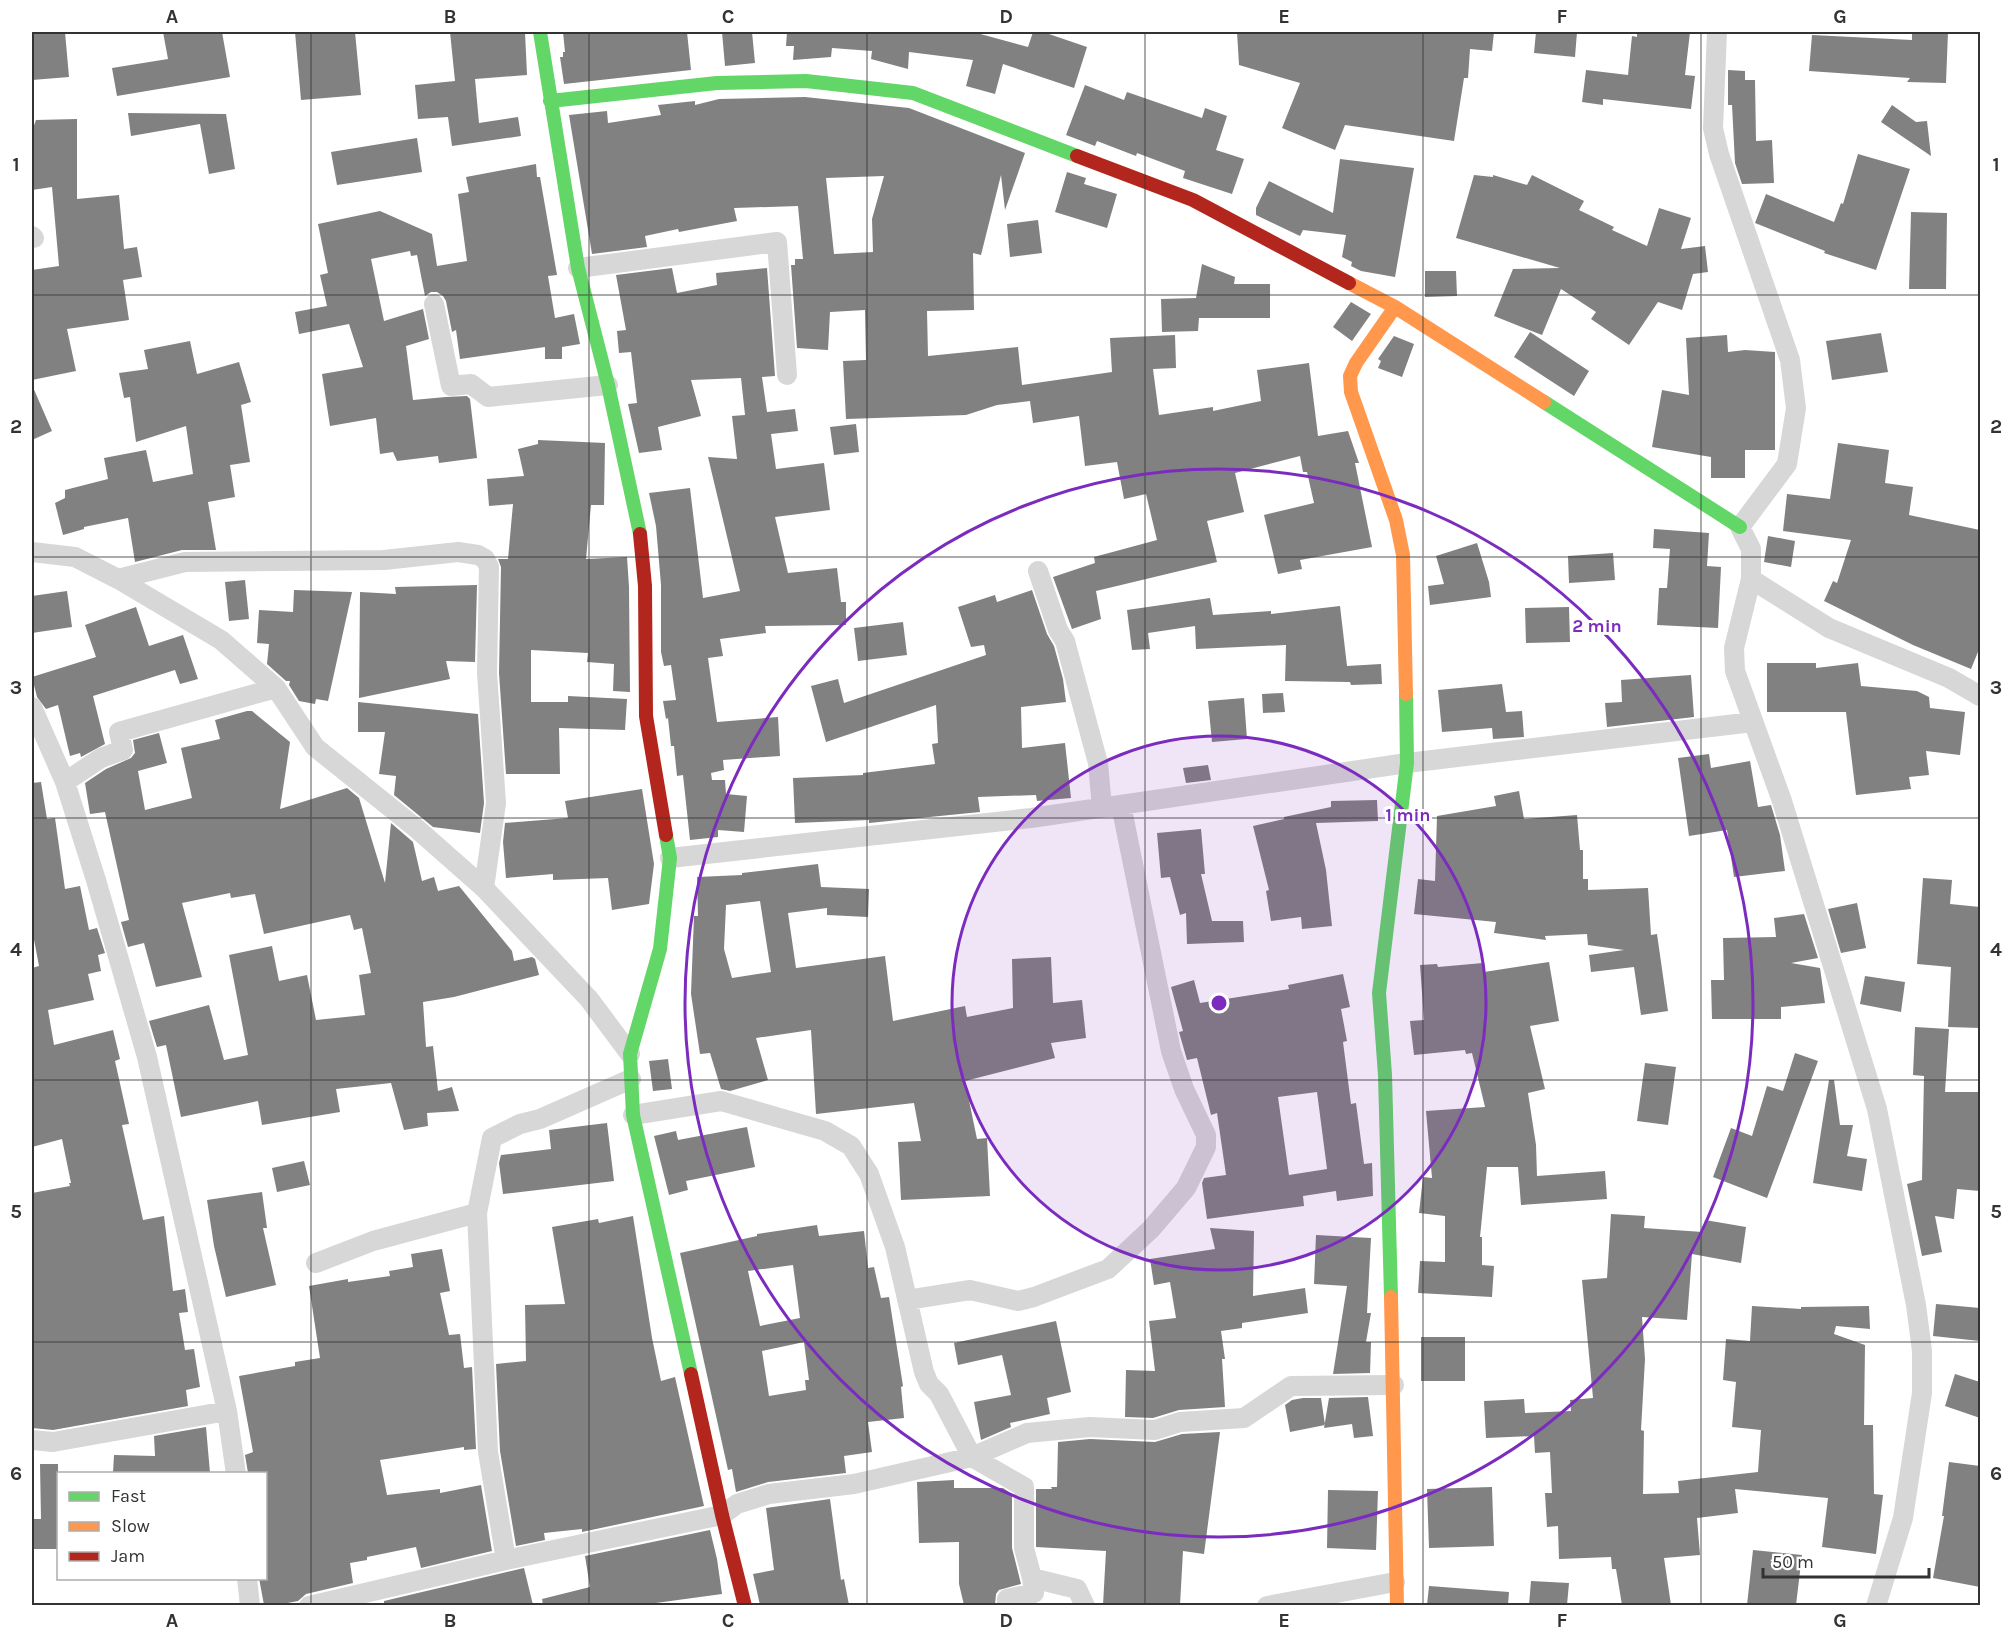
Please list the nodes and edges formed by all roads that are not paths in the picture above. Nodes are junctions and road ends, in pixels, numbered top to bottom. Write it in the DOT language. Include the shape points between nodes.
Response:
graph roads {
  1 [pos="540,32"];
  2 [pos="1717,32"];
  3 [pos="550,101"];
  4 [pos="578,268"];
  5 [pos="434,304"];
  6 [pos="1395,307"];
  7 [pos="787,375"];
  8 [pos="608,386"];
  9 [pos="1740,527"];
  10 [pos="32,552"];
  11 [pos="1038,571"];
  12 [pos="118,579"];
  13 [pos="1751,579"];
  14 [pos="276,688"];
  15 [pos="1980,696"];
  16 [pos="33,712"];
  17 [pos="1753,722"];
  18 [pos="1407,763"];
  19 [pos="65,782"];
  20 [pos="1111,806"];
  21 [pos="670,858"];
  22 [pos="484,888"];
  23 [pos="630,1054"];
  24 [pos="631,1079"];
  25 [pos="633,1115"];
  26 [pos="477,1213"];
  27 [pos="316,1263"];
  28 [pos="907,1300"];
  29 [pos="1394,1385"];
  30 [pos="226,1411"];
  31 [pos="32,1440"];
  32 [pos="972,1457"];
  33 [pos="236,1472"];
  34 [pos="722,1515"];
  35 [pos="506,1560"];
  36 [pos="1032,1578"];
  37 [pos="247,1580"];
  38 [pos="1395,1582"];
  39 [pos="250,1605"];
  40 [pos="309,1605"];
  41 [pos="745,1605"];
  42 [pos="1007,1605"];
  43 [pos="1085,1605"];
  44 [pos="1267,1605"];
  45 [pos="1397,1605"];
  46 [pos="1876,1605"];
  1 -- 3 [label="street"];
  2 -- 9 [label="street" via="1713,128 1790,360 1796,408 1787,464"];
  3 -- 4 [label="street"];
  3 -- 6 [label="street" via="717,83 806,81 913,93 1193,200"];
  4 -- 7 [label="street" via="777,242"];
  4 -- 8 [label="street"];
  5 -- 8 [label="street" via="451,386 471,384 488,397"];
  6 -- 9 [label="street"];
  6 -- 18 [label="street" via="1350,376 1351,392 1396,520 1403,555"];
  8 -- 21 [label="street" via="639,528 645,586 646,716"];
  9 -- 13 [label="street" via="1751,549"];
  10 -- 12 [label="street" via="75,557"];
  11 -- 20 [label="street" via="1065,641"];
  12 -- 14 [label="street" via="221,640"];
  12 -- 22 [label="street" via="185,562 384,560 458,552 485,559 489,567 487,673 496,803"];
  13 -- 15 [label="street" via="1829,628 1949,678"];
  13 -- 17 [label="street" via="1734,648 1736,671"];
  14 -- 19 [label="street" via="119,732 123,750 101,758"];
  14 -- 22 [label="street" via="315,747"];
  16 -- 19 [label="street"];
  17 -- 18 [label="street"];
  17 -- 46 [label="street" via="1782,801 1877,1109 1916,1305 1922,1393 1903,1518"];
  18 -- 20 [label="street"];
  18 -- 29 [label="street" via="1379,993"];
  19 -- 30 [label="street" via="147,1057"];
  20 -- 21 [label="street"];
  20 -- 28 [label="street" via="1171,1051 1206,1135 1206,1147 1186,1188 1151,1229 1108,1269 1018,1300 970,1290"];
  21 -- 23 [label="street" via="660,949"];
  22 -- 23 [label="street" via="589,999"];
  23 -- 24 [label="street"];
  24 -- 25 [label="street"];
  24 -- 26 [label="street" via="492,1138"];
  25 -- 28 [label="street" via="721,1101 825,1131 851,1146 869,1174 895,1247"];
  25 -- 34 [label="street"];
  26 -- 27 [label="street" via="373,1241"];
  26 -- 35 [label="street" via="488,1452"];
  28 -- 32 [label="street" via="924,1372"];
  29 -- 32 [label="street" via="1291,1386 1244,1418 1180,1422 1155,1430 1090,1427 1028,1432"];
  29 -- 38 [label="street"];
  30 -- 31 [label="street" via="53,1442"];
  30 -- 33 [label="street"];
  32 -- 34 [label="street" via="854,1484 769,1494 737,1504"];
  32 -- 36 [label="street" via="1024,1487 1023,1548"];
  34 -- 35 [label="street"];
  34 -- 41 [label="street"];
  35 -- 40 [label="street"];
  36 -- 42 [label="street" via="1034,1593 1007,1599"];
  36 -- 43 [label="street" via="1077,1589"];
  37 -- 39 [label="street"];
  38 -- 44 [label="street"];
  38 -- 45 [label="street"];
}
